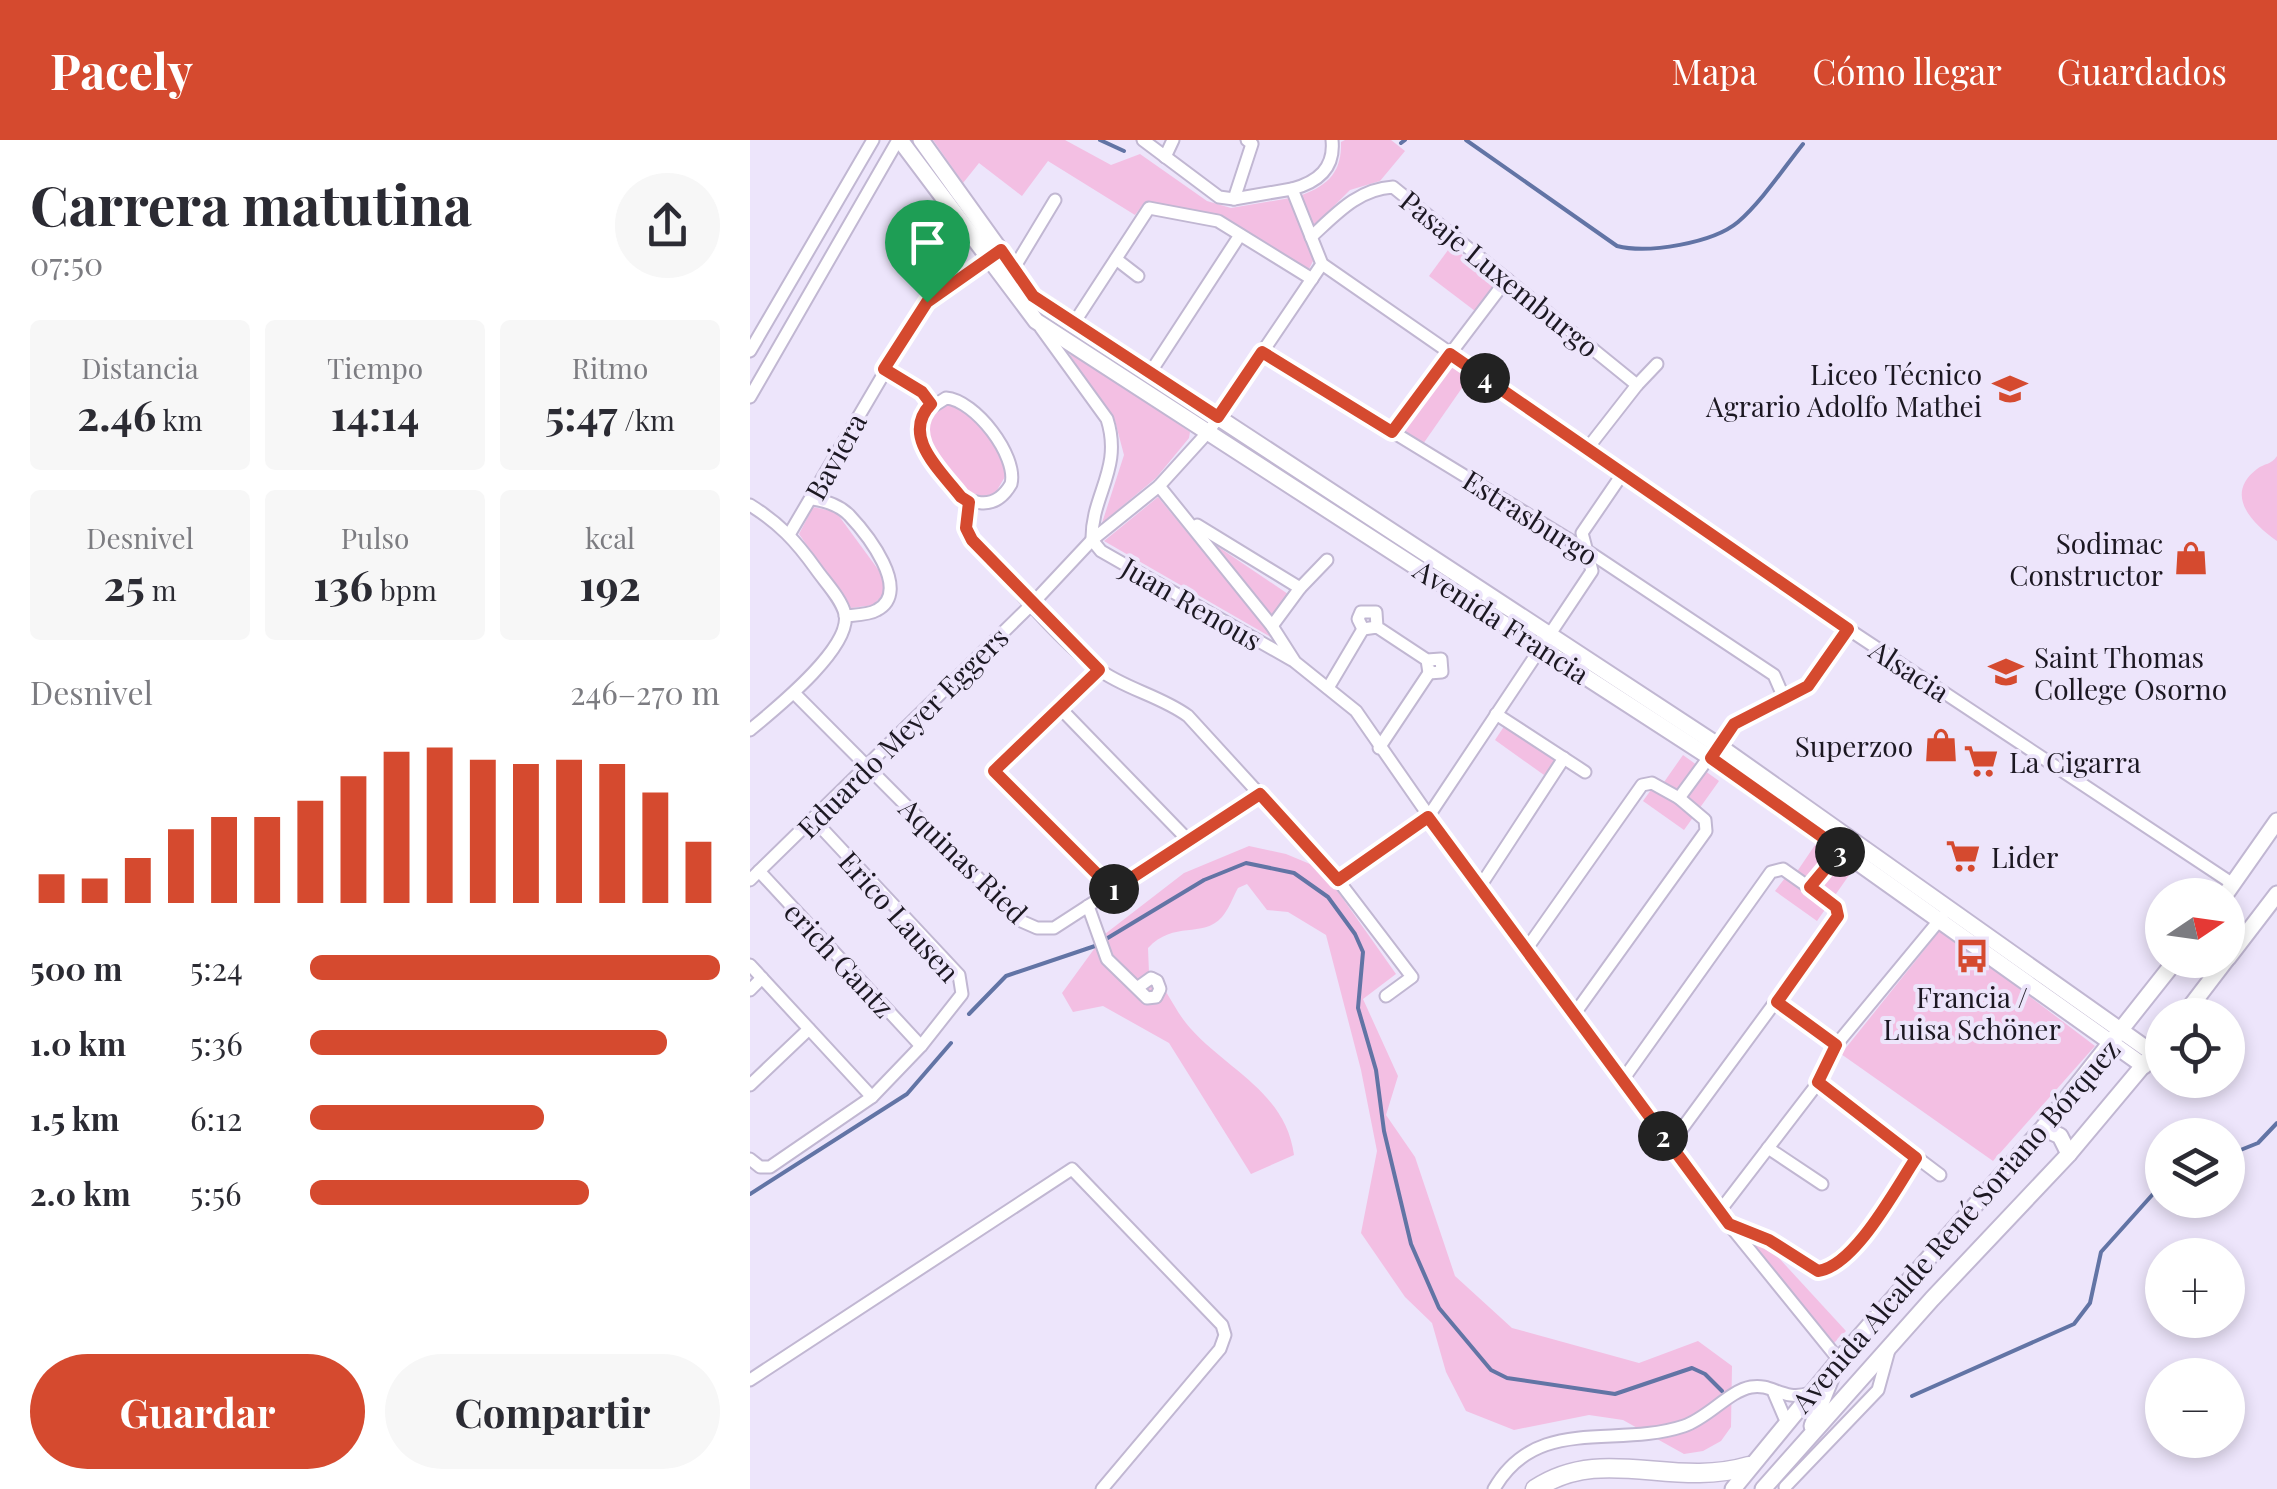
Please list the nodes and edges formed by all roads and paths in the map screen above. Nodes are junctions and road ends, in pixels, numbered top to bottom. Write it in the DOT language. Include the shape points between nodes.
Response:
graph roads {
  1 [pos="873,140"];
  2 [pos="899,140"];
  3 [pos="921,140"];
  4 [pos="1143,140"];
  5 [pos="1173,140"];
  6 [pos="1247,140"];
  7 [pos="1332,140"];
  8 [pos="1165,157"];
  9 [pos="1292,190"];
  10 [pos="1234,198"];
  11 [pos="1055,200"];
  12 [pos="1240,235"];
  13 [pos="1310,236"];
  14 [pos="995,254"];
  15 [pos="1116,259"];
  16 [pos="1322,264"];
  17 [pos="1014,268"];
  18 [pos="1138,276"];
  19 [pos="1312,279"];
  20 [pos="1506,279"];
  21 [pos="1036,321"];
  22 [pos="1074,323"];
  23 [pos="751,349"];
  24 [pos="1115,350"];
  25 [pos="776,352"];
  26 [pos="1262,352"];
  27 [pos="1450,354"];
  28 [pos="1658,364"];
  29 [pos="1107,366"];
  30 [pos="884,369"];
  31 [pos="1150,372"];
  32 [pos="755,379"];
  33 [pos="1637,384"];
  34 [pos="750,396"];
  35 [pos="931,404"];
  36 [pos="1214,424"];
  37 [pos="1392,432"];
  38 [pos="1587,448"];
  39 [pos="1623,473"];
  40 [pos="1160,486"];
  41 [pos="812,498"];
  42 [pos="969,502"];
  43 [pos="750,505"];
  44 [pos="1189,520"];
  45 [pos="790,533"];
  46 [pos="1092,540"];
  47 [pos="1586,550"];
  48 [pos="1327,560"];
  49 [pos="1300,588"];
  50 [pos="1032,604"];
  51 [pos="845,616"];
  52 [pos="1272,626"];
  53 [pos="1377,626"];
  54 [pos="1363,629"];
  55 [pos="1848,629"];
  56 [pos="1545,640"];
  57 [pos="1296,662"];
  58 [pos="1099,670"];
  59 [pos="1328,688"];
  60 [pos="794,693"];
  61 [pos="1784,698"];
  62 [pos="1060,708"];
  63 [pos="1496,714"];
  64 [pos="750,730"];
  65 [pos="1379,748"];
  66 [pos="1715,752"];
  67 [pos="1564,758"];
  68 [pos="868,766"];
  69 [pos="1585,772"];
  70 [pos="1260,794"];
  71 [pos="1679,798"];
  72 [pos="1428,817"];
  73 [pos="814,820"];
  74 [pos="2277,821"];
  75 [pos="1189,841"];
  76 [pos="1846,846"];
  77 [pos="754,876"];
  78 [pos="2211,878"];
  79 [pos="2237,878"];
  80 [pos="1338,880"];
  81 [pos="1810,887"];
  82 [pos="1478,888"];
  83 [pos="1113,890"];
  84 [pos="2277,894"];
  85 [pos="1088,906"];
  86 [pos="1944,914"];
  87 [pos="2245,936"];
  88 [pos="1525,951"];
  89 [pos="750,965"];
  90 [pos="762,978"];
  91 [pos="2162,978"];
  92 [pos="2212,978"];
  93 [pos="750,990"];
  94 [pos="1140,990"];
  95 [pos="1386,996"];
  96 [pos="2197,998"];
  97 [pos="1777,1002"];
  98 [pos="1573,1016"];
  99 [pos="809,1029"];
  100 [pos="2117,1037"];
  101 [pos="1836,1045"];
  102 [pos="921,1046"];
  103 [pos="2145,1050"];
  104 [pos="2145,1065"];
  105 [pos="1622,1082"];
  106 [pos="1818,1082"];
  107 [pos="750,1085"];
  108 [pos="872,1097"];
  109 [pos="2043,1128"];
  110 [pos="1670,1145"];
  111 [pos="1768,1148"];
  112 [pos="2069,1154"];
  113 [pos="1916,1158"];
  114 [pos="750,1159"];
  115 [pos="1940,1175"];
  116 [pos="1822,1184"];
  117 [pos="1719,1212"];
  118 [pos="1729,1224"];
  119 [pos="1891,1345"];
  120 [pos="1839,1360"];
  121 [pos="750,1380"];
  122 [pos="1774,1393"];
  123 [pos="1810,1393"];
  124 [pos="1786,1422"];
  125 [pos="1806,1440"];
  126 [pos="1750,1466"];
  127 [pos="1586,1472"];
  128 [pos="1785,1488"];
  129 [pos="1102,1489"];
  130 [pos="1494,1489"];
  131 [pos="1535,1489"];
  132 [pos="1630,1489"];
  133 [pos="1733,1489"];
  134 [pos="1763,1489"];
  1 -- 23 [label="street"];
  2 -- 14 [label="main road, Avenida Francia"];
  2 -- 25 [label="street"];
  3 -- 14 [label="main road, Avenida Francia"];
  4 -- 8 [label="street"];
  5 -- 8 [label="street"];
  6 -- 10 [label="street" via="1252,144"];
  7 -- 9 [label="street" via="1332,162 1312,184"];
  8 -- 10 [label="street" via="1208,192"];
  9 -- 10 [label="street"];
  9 -- 13 [label="street"];
  11 -- 17 [label="street"];
  12 -- 15 [label="street" via="1218,221 1149,208"];
  12 -- 19 [label="street"];
  12 -- 31 [label="street"];
  13 -- 16 [label="street"];
  13 -- 20 [label="street, Pasaje Luxemburgo" via="1350,201 1393,187"];
  14 -- 17 [label="main road, Avenida Francia"];
  14 -- 21 [label="main road, Avenida Francia"];
  14 -- 30 [label="street, Baviera" via="927,302"];
  15 -- 18 [label="street"];
  15 -- 22 [label="street"];
  16 -- 19 [label="street, Eduardo Meyer Eggers"];
  16 -- 27 [label="street, Alsacia"];
  17 -- 22 [label="main road, Avenida Francia" via="1033,296"];
  19 -- 26 [label="street, Eduardo Meyer Eggers"];
  20 -- 27 [label="street"];
  20 -- 33 [label="street, Pasaje Luxemburgo"];
  21 -- 29 [label="main road, Avenida Francia"];
  21 -- 46 [label="street" via="1112,435"];
  22 -- 24 [label="main road, Avenida Francia"];
  23 -- 25 [label="street"];
  24 -- 29 [label="main road"];
  24 -- 31 [label="main road, Avenida Francia"];
  25 -- 32 [label="street"];
  26 -- 36 [label="street, Eduardo Meyer Eggers"];
  26 -- 37 [label="street, Estrasburgo"];
  27 -- 37 [label="street"];
  27 -- 38 [label="street, Alsacia"];
  28 -- 33 [label="street"];
  29 -- 36 [label="main road, Avenida Francia"];
  30 -- 35 [label="street"];
  30 -- 41 [label="street, Baviera"];
  31 -- 36 [label="main road, Avenida Francia"];
  32 -- 34 [label="street"];
  33 -- 38 [label="street"];
  35 -- 42 [label="street" via="920,420 922,446"];
  35 -- 42 [label="street" via="946,398 964,402 1011,459 1011,484 1001,498"];
  36 -- 40 [label="street, Eduardo Meyer Eggers"];
  36 -- 56 [label="main road, Avenida Francia"];
  37 -- 47 [label="street, Estrasburgo"];
  38 -- 39 [label="street, Alsacia"];
  39 -- 47 [label="street" via="1582,533"];
  39 -- 55 [label="street, Alsacia"];
  40 -- 44 [label="street"];
  40 -- 46 [label="street, Eduardo Meyer Eggers"];
  41 -- 45 [label="street, Baviera"];
  41 -- 51 [label="street" via="848,514 888,569 891,588 883,604"];
  42 -- 50 [label="street" via="966,528 972,540"];
  43 -- 45 [label="street"];
  44 -- 49 [label="street"];
  44 -- 52 [label="street"];
  45 -- 51 [label="street"];
  46 -- 50 [label="street, Eduardo Meyer Eggers"];
  46 -- 57 [label="street, Juan Renous"];
  47 -- 56 [label="street" via="1592,571"];
  47 -- 61 [label="street, Estrasburgo" via="1774,675"];
  48 -- 49 [label="street"];
  49 -- 52 [label="street"];
  50 -- 58 [label="street"];
  50 -- 68 [label="street, Eduardo Meyer Eggers"];
  51 -- 60 [label="street" via="839,640"];
  52 -- 57 [label="street"];
  53 -- 54 [label="street"];
  53 -- 54 [label="street" via="1378,616 1368,610 1359,616"];
  53 -- 65 [label="street" via="1428,666"];
  54 -- 59 [label="street"];
  55 -- 61 [label="street" via="1808,686"];
  55 -- 78 [label="street, Alsacia"];
  56 -- 63 [label="street"];
  56 -- 66 [label="main road, Avenida Francia"];
  57 -- 59 [label="street"];
  58 -- 62 [label="street"];
  58 -- 70 [label="street" via="1188,716"];
  59 -- 65 [label="street" via="1356,712"];
  60 -- 64 [label="street"];
  60 -- 68 [label="street, Aquinas Ried"];
  61 -- 66 [label="street" via="1734,724"];
  62 -- 75 [label="street"];
  62 -- 83 [label="street" via="994,771"];
  63 -- 67 [label="street"];
  63 -- 72 [label="street"];
  65 -- 72 [label="street"];
  66 -- 71 [label="street"];
  66 -- 76 [label="main road, Avenida Francia"];
  67 -- 69 [label="street"];
  67 -- 82 [label="street"];
  68 -- 73 [label="street, Eduardo Meyer Eggers"];
  68 -- 85 [label="street, Aquinas Ried" via="1022,921 1054,928"];
  70 -- 75 [label="street"];
  70 -- 80 [label="street"];
  71 -- 88 [label="street" via="1652,783 1642,785"];
  71 -- 98 [label="street" via="1706,820 1706,831"];
  72 -- 80 [label="street"];
  72 -- 82 [label="street"];
  73 -- 77 [label="street, Eduardo Meyer Eggers"];
  73 -- 102 [label="street, Erico Lausen" via="961,979 962,994"];
  74 -- 79 [label="main road"];
  75 -- 83 [label="street"];
  76 -- 81 [label="street"];
  76 -- 86 [label="main road, Avenida Francia"];
  77 -- 102 [label="street, erich Gantz"];
  80 -- 95 [label="street" via="1412,977"];
  81 -- 97 [label="street" via="1838,916"];
  81 -- 105 [label="street" via="1784,869 1770,872"];
  82 -- 88 [label="street"];
  83 -- 85 [label="street"];
  84 -- 87 [label="main road"];
  85 -- 94 [label="street" via="1106,959"];
  86 -- 100 [label="main road, Avenida Francia"];
  86 -- 101 [label="street"];
  88 -- 98 [label="street"];
  89 -- 90 [label="street"];
  90 -- 93 [label="street"];
  90 -- 99 [label="street"];
  91 -- 100 [label="main road, Avenida Alcalde René Soriano Bórquez"];
  92 -- 96 [label="main road"];
  97 -- 101 [label="street"];
  97 -- 110 [label="street"];
  98 -- 105 [label="street"];
  99 -- 107 [label="street"];
  99 -- 108 [label="street"];
  100 -- 103 [label="main road, Avenida Francia"];
  100 -- 109 [label="main road, Avenida Alcalde René Soriano Bórquez"];
  101 -- 106 [label="street"];
  102 -- 108 [label="street, Erico Lausen"];
  104 -- 112 [label="main road, Avenida Alcalde René Soriano Bórquez"];
  105 -- 110 [label="street"];
  106 -- 111 [label="street"];
  106 -- 113 [label="street"];
  108 -- 114 [label="street, Erico Lausen" via="774,1164 763,1168"];
  109 -- 112 [label="main road" via="2060,1136"];
  109 -- 120 [label="main road, Avenida Alcalde René Soriano Bórquez"];
  110 -- 117 [label="street"];
  111 -- 116 [label="street"];
  111 -- 117 [label="street"];
  112 -- 119 [label="main road, Avenida Alcalde René Soriano Bórquez"];
  113 -- 115 [label="street"];
  113 -- 118 [label="street" via="1862,1239 1822,1272"];
  117 -- 118 [label="street"];
  118 -- 120 [label="street"];
  119 -- 125 [label="main road, Avenida Alcalde René Soriano Bórquez"];
  119 -- 128 [label="street" via="1878,1390"];
  120 -- 123 [label="main road, Avenida Alcalde René Soriano Bórquez"];
  120 -- 125 [label="main road"];
  121 -- 129 [label="street" via="1072,1169 1225,1335"];
  122 -- 123 [label="street"];
  122 -- 124 [label="street"];
  122 -- 130 [label="street" via="1745,1389 1712,1413 1665,1431 1545,1443 1513,1462"];
  123 -- 124 [label="main road, Avenida Alcalde René Soriano Bórquez"];
  124 -- 126 [label="main road, Avenida Alcalde René Soriano Bórquez"];
  125 -- 128 [label="street"];
  125 -- 134 [label="main road, Avenida Alcalde René Soriano Bórquez"];
  126 -- 127 [label="highway" via="1699,1483"];
  126 -- 133 [label="main road, Avenida Alcalde René Soriano Bórquez"];
  127 -- 131 [label="highway"];
  127 -- 132 [label="highway"];
}
